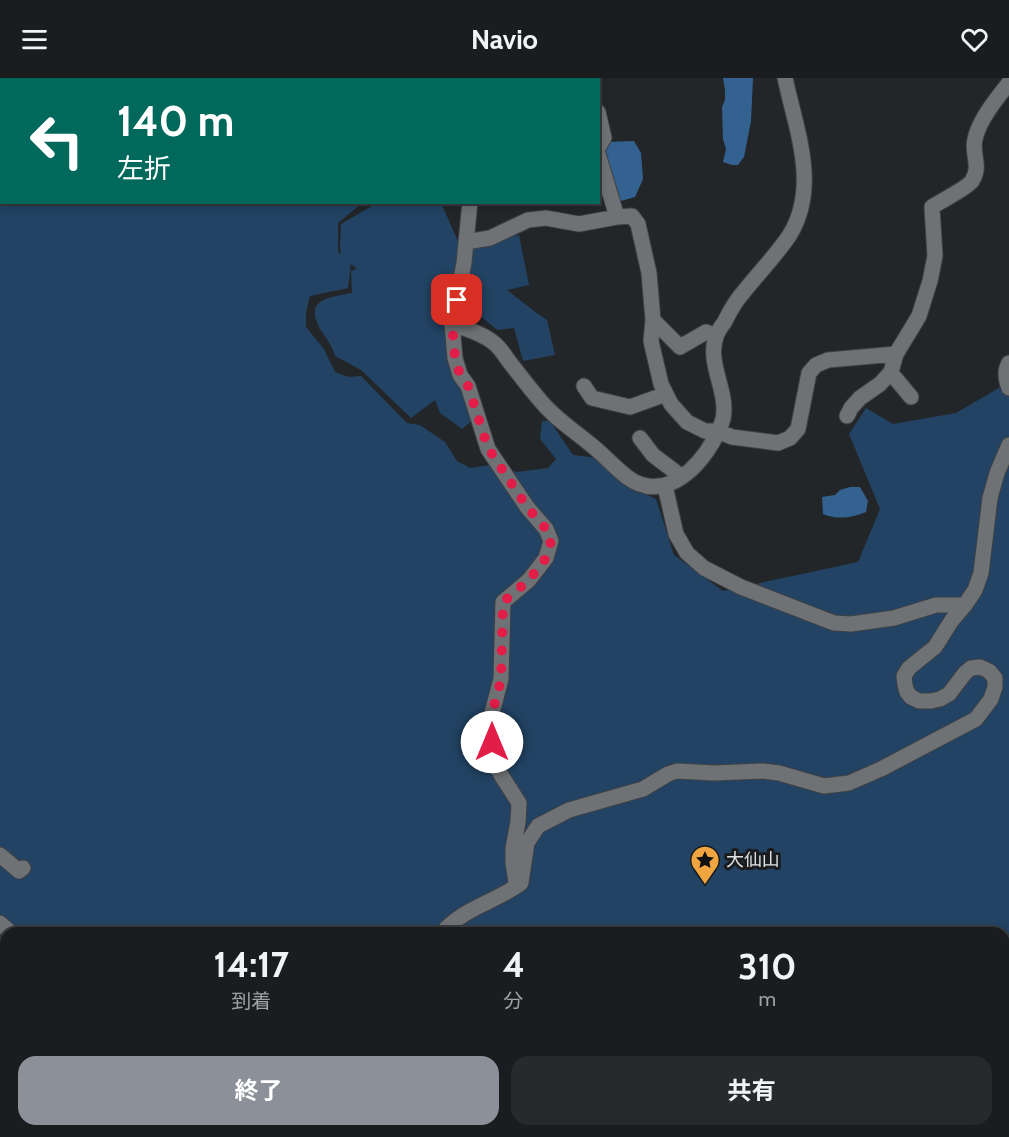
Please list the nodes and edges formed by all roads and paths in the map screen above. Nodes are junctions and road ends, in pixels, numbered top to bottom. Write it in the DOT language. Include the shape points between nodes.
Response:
graph roads {
  1 [pos="785,78"];
  2 [pos="1009,83"];
  3 [pos="600,121"];
  4 [pos="600,145"];
  5 [pos="600,161"];
  6 [pos="470,204"];
  7 [pos="617,217"];
  8 [pos="466,242"];
  9 [pos="653,320"];
  10 [pos="452,324"];
  11 [pos="716,336"];
  12 [pos="896,354"];
  13 [pos="1009,363"];
  14 [pos="891,372"];
  15 [pos="584,386"];
  16 [pos="1009,387"];
  17 [pos="666,394"];
  18 [pos="911,397"];
  19 [pos="847,416"];
  20 [pos="718,431"];
  21 [pos="640,438"];
  22 [pos="1009,445"];
  23 [pos="682,477"];
  24 [pos="665,486"];
  25 [pos="965,605"];
  26 [pos="0,855"];
  27 [pos="23,868"];
  28 [pos="515,888"];
  29 [pos="449,927"];
  1 -- 11 [label="street" via="806,179 799,216 789,235 736,301"];
  2 -- 12 [label="street" via="974,141 977,170 970,183 932,207 935,256 930,280 919,316"];
  3 -- 4 [label="street" via="604,138"];
  5 -- 7 [label="street"];
  6 -- 8 [label="street"];
  7 -- 8 [label="street" via="579,224 546,218 528,220 490,238"];
  7 -- 9 [label="street" via="632,216 638,224 649,273"];
  8 -- 10 [label="street"];
  9 -- 11 [label="street" via="680,347 706,333"];
  9 -- 17 [label="street" via="651,341"];
  10 -- 24 [label="street" via="495,343 540,401 627,477 650,486"];
  10 -- 28 [label="street" via="455,358 488,448 551,541 541,565 503,602 501,680 491,717 495,760 519,802 513,848"];
  11 -- 20 [label="street" via="713,353 724,404"];
  12 -- 14 [label="street"];
  12 -- 20 [label="street" via="816,364 809,373 798,429 790,438 778,443 732,437"];
  13 -- 16 [label="street"];
  14 -- 18 [label="street"];
  14 -- 19 [label="street" via="860,398"];
  15 -- 17 [label="street" via="592,398 630,407"];
  17 -- 20 [label="street" via="687,422 705,431"];
  20 -- 23 [label="street" via="707,451"];
  21 -- 23 [label="street"];
  22 -- 25 [label="street" via="990,498 981,573"];
  23 -- 24 [label="street"];
  24 -- 25 [label="street" via="676,534 687,553 704,568 834,624 894,618 936,605"];
  25 -- 28 [label="street" via="935,647 904,676 911,697 931,701 949,694 971,668 989,671 995,687 975,719 849,783 824,786 763,771 677,771 644,789 569,810 538,826 527,843 521,883"];
  26 -- 27 [label="street" via="19,871"];
  28 -- 29 [label="street" via="471,909"];
}
